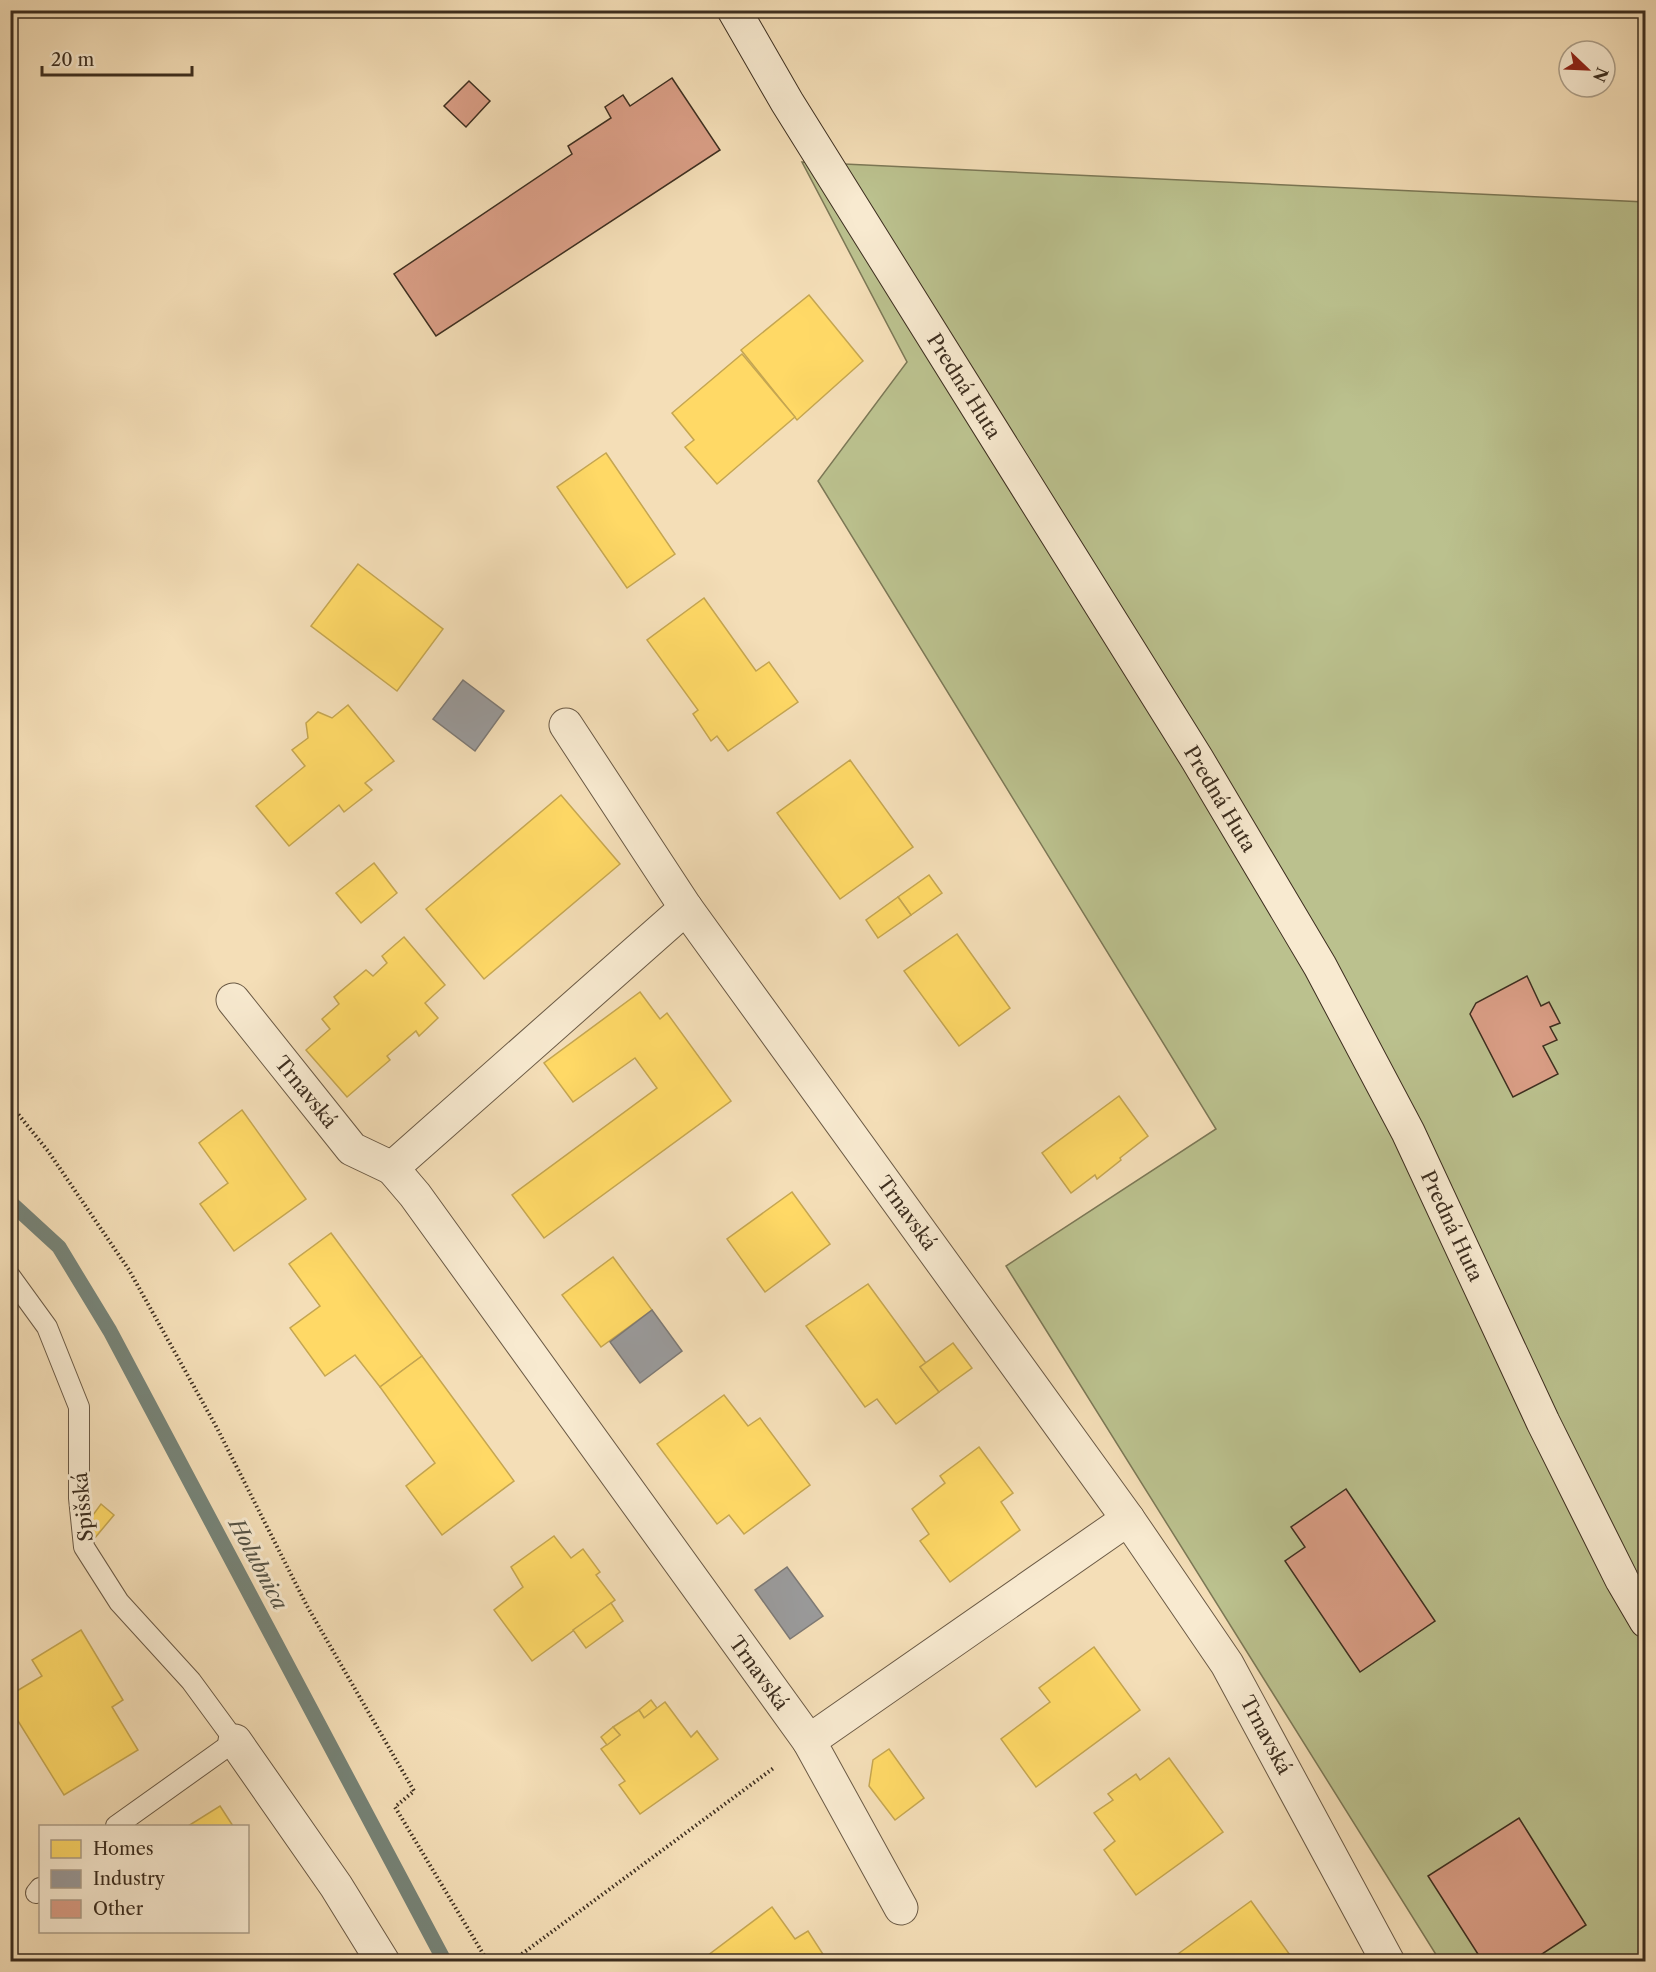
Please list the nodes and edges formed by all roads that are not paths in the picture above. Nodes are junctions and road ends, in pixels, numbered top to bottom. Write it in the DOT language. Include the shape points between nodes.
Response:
graph roads {
  1 [pos="734,10"];
  2 [pos="566,725"];
  3 [pos="686,908"];
  4 [pos="232,1000"];
  5 [pos="392,1168"];
  6 [pos="10,1276"];
  7 [pos="1128,1519"];
  8 [pos="1646,1621"];
  9 [pos="235,1741"];
  10 [pos="809,1741"];
  11 [pos="119,1825"];
  12 [pos="901,1908"];
  13 [pos="383,1962"];
  14 [pos="1388,1962"];
  1 -- 8 [label="street, Predná Huta" via="787,102 1197,759 1320,966 1408,1132 1543,1422"];
  2 -- 3 [label="street, Trnavská"];
  3 -- 5 [label="street"];
  3 -- 7 [label="street, Trnavská"];
  4 -- 5 [label="street, Trnavská" via="352,1149"];
  5 -- 10 [label="street, Trnavská"];
  6 -- 9 [label="lane, Spišská" via="46,1327 79,1407 79,1498 84,1547 119,1602 191,1681"];
  7 -- 10 [label="street"];
  7 -- 14 [label="street, Trnavská" via="1227,1664"];
  9 -- 11 [label="lane"];
  9 -- 13 [label="street, Spišská" via="336,1886"];
  10 -- 12 [label="street, Trnavská"];
}
